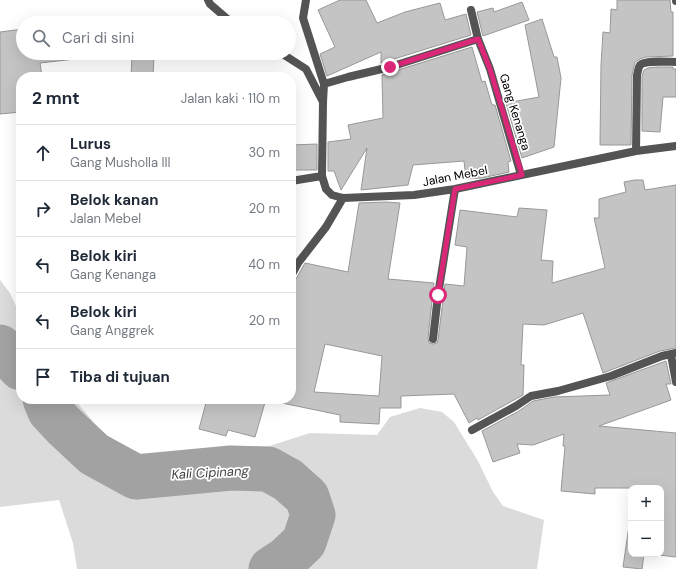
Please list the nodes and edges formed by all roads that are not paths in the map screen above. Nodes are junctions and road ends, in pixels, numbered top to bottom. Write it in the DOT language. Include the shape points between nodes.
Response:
graph roads {
  1 [pos="208,0"];
  2 [pos="306,0"];
  3 [pos="471,10"];
  4 [pos="224,16"];
  5 [pos="478,39"];
  6 [pos="291,60"];
  7 [pos="676,62"];
  8 [pos="324,84"];
  9 [pos="323,102"];
  10 [pos="676,146"];
  11 [pos="636,151"];
  12 [pos="522,175"];
  13 [pos="322,176"];
  14 [pos="296,180"];
  15 [pos="455,189"];
  16 [pos="343,198"];
  17 [pos="296,267"];
  18 [pos="433,339"];
  19 [pos="673,354"];
  20 [pos="676,382"];
  21 [pos="472,430"];
  1 -- 4 [label="street"];
  2 -- 8 [label="street" via="303,18"];
  3 -- 5 [label="street, Gang Kenanga"];
  5 -- 8 [label="street" via="390,67"];
  5 -- 12 [label="street, Gang Kenanga" via="490,69"];
  6 -- 9 [label="street" via="306,70"];
  7 -- 11 [label="street" via="646,62 639,67"];
  8 -- 9 [label="street, Jalan Mebel"];
  9 -- 13 [label="street, Jalan Mebel"];
  10 -- 11 [label="street, Jalan Mebel"];
  11 -- 12 [label="street, Jalan Mebel"];
  12 -- 15 [label="street, Jalan Mebel"];
  13 -- 14 [label="street"];
  13 -- 16 [label="street, Jalan Mebel" via="326,189 332,195"];
  15 -- 16 [label="street, Jalan Mebel" via="414,196"];
  15 -- 18 [label="street"];
  16 -- 17 [label="street" via="326,227"];
  19 -- 20 [label="street"];
  19 -- 21 [label="street" via="611,376 531,396"];
}
